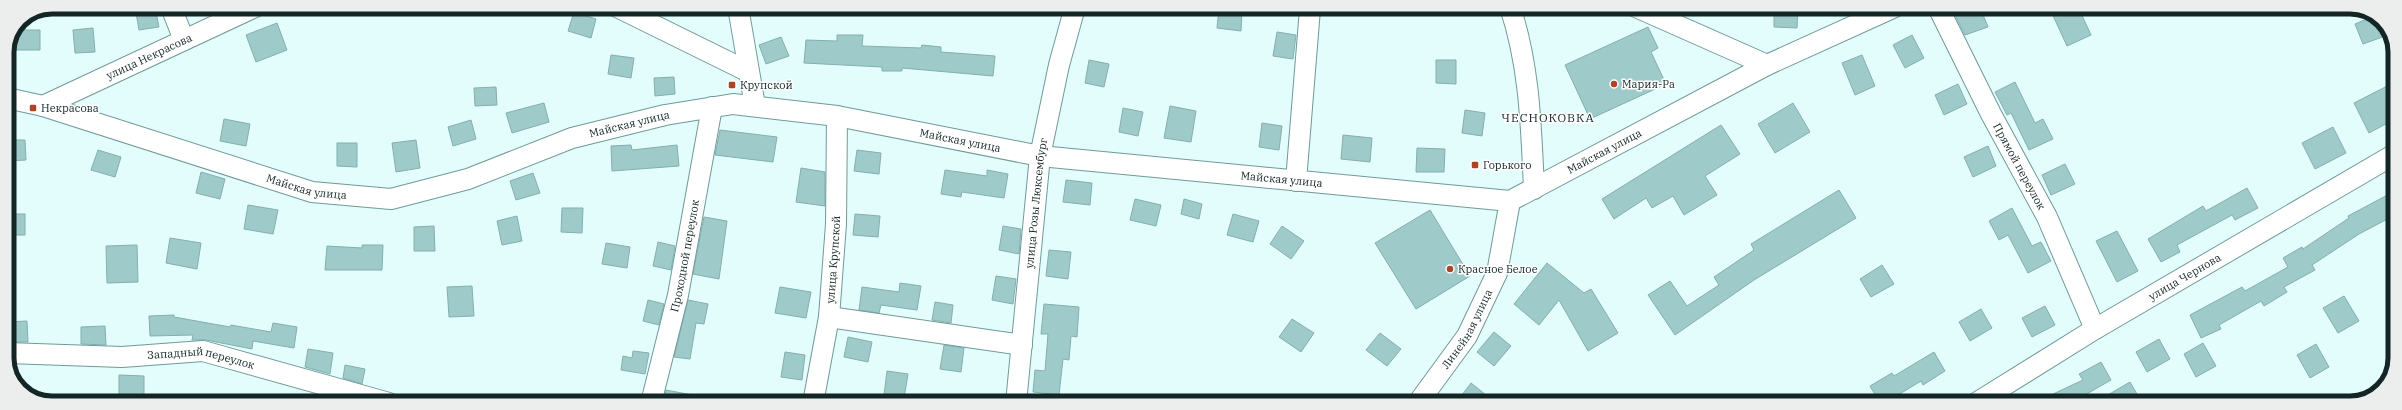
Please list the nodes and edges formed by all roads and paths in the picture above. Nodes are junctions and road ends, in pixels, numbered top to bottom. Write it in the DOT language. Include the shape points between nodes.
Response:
graph roads {
  1 [pos="174,14"];
  2 [pos="240,14"];
  3 [pos="631,14"];
  4 [pos="739,14"];
  5 [pos="1072,14"];
  6 [pos="1310,14"];
  7 [pos="1512,14"];
  8 [pos="1652,14"];
  9 [pos="1880,14"];
  10 [pos="1941,14"];
  11 [pos="184,40"];
  12 [pos="1767,65"];
  13 [pos="747,71"];
  14 [pos="14,100"];
  15 [pos="43,106"];
  16 [pos="755,106"];
  17 [pos="712,107"];
  18 [pos="837,116"];
  19 [pos="1040,156"];
  20 [pos="2388,158"];
  21 [pos="1296,181"];
  22 [pos="1534,189"];
  23 [pos="1510,201"];
  24 [pos="829,316"];
  25 [pos="2095,329"];
  26 [pos="1022,345"];
  27 [pos="14,353"];
  28 [pos="363,396"];
  29 [pos="653,396"];
  30 [pos="814,396"];
  31 [pos="1017,396"];
  32 [pos="1423,396"];
  33 [pos="1987,396"];
  1 -- 11 [label="street"];
  2 -- 11 [label="street, улица Некрасова"];
  3 -- 13 [label="street"];
  4 -- 13 [label="street"];
  5 -- 19 [label="street, улица Розы Люксембург" via="1058,65"];
  6 -- 21 [label="street"];
  7 -- 22 [label="street" via="1530,96"];
  8 -- 12 [label="street"];
  9 -- 12 [label="street, Майская улица"];
  10 -- 25 [label="street, Прямой переулок" via="2046,217"];
  11 -- 15 [label="street, улица Некрасова"];
  12 -- 22 [label="street, Майская улица"];
  13 -- 16 [label="street"];
  14 -- 15 [label="street, Майская улица"];
  15 -- 17 [label="street, Майская улица" via="312,192 390,199 468,179 572,138 665,115"];
  16 -- 17 [label="street, Майская улица" via="733,104"];
  16 -- 18 [label="street, Майская улица"];
  17 -- 29 [label="street, Проходной переулок" via="678,295"];
  18 -- 19 [label="street, Майская улица"];
  18 -- 24 [label="street, улица Крупской" via="836,224"];
  19 -- 21 [label="street, Майская улица"];
  19 -- 26 [label="street, улица Розы Люксембург"];
  20 -- 25 [label="street, улица Чернова"];
  21 -- 23 [label="street, Майская улица"];
  22 -- 23 [label="street, Майская улица"];
  23 -- 32 [label="street, Линейная улица" via="1497,273 1468,336"];
  24 -- 26 [label="street"];
  24 -- 30 [label="street, улица Крупской"];
  25 -- 33 [label="street, улица Чернова"];
  26 -- 31 [label="street, улица Розы Люксембург"];
  27 -- 28 [label="street, Западный переулок" via="122,357 203,352"];
}
